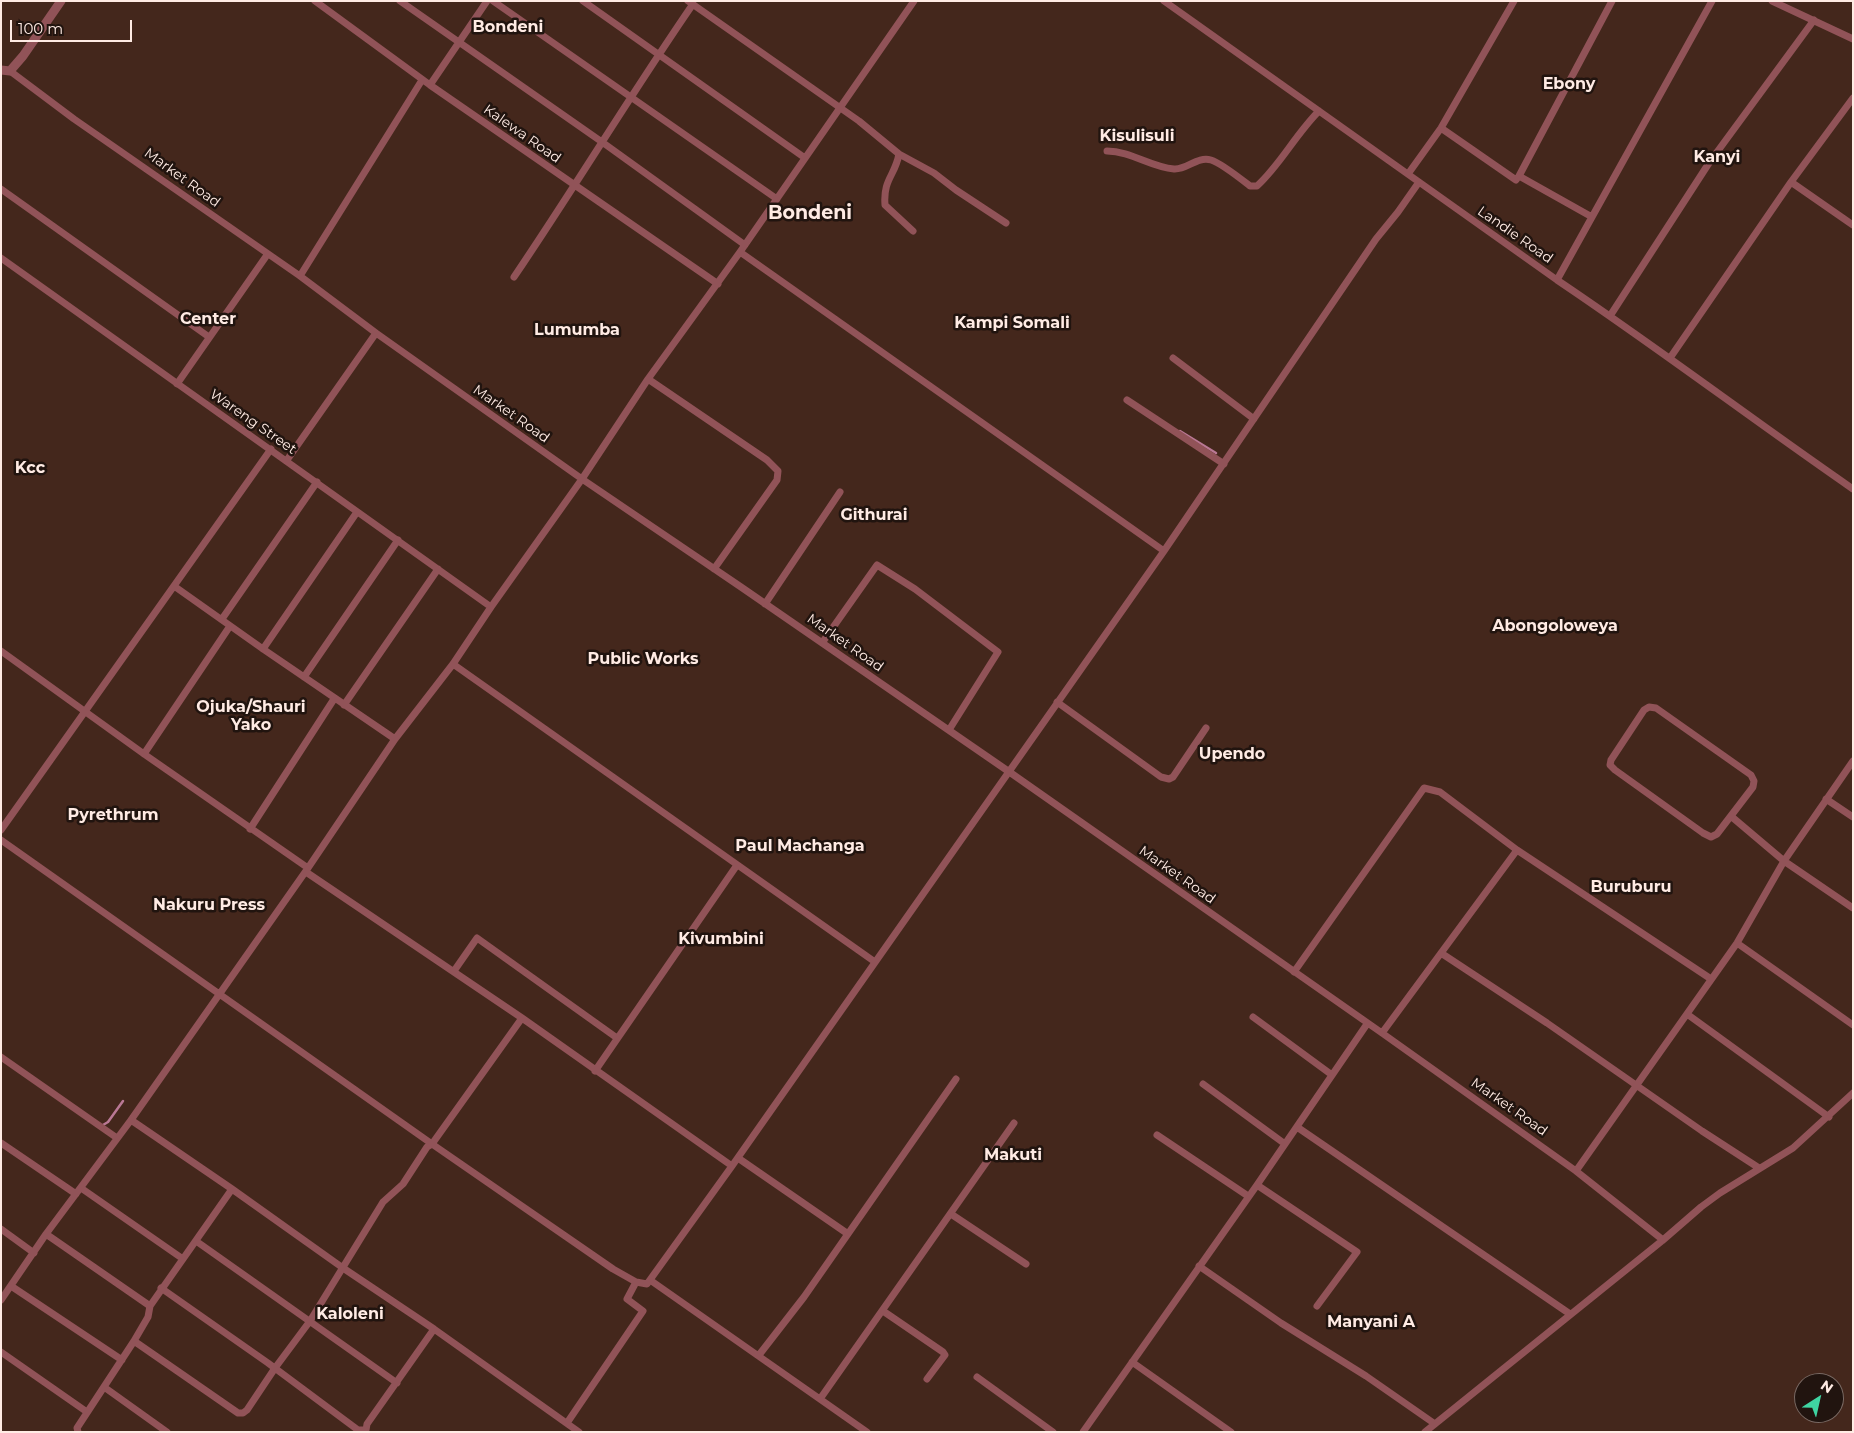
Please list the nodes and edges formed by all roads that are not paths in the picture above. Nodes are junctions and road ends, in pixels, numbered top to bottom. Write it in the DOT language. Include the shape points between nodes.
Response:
graph roads {
  1 [pos="61,1"];
  2 [pos="315,1"];
  3 [pos="400,1"];
  4 [pos="487,1"];
  5 [pos="493,1"];
  6 [pos="583,1"];
  7 [pos="914,1"];
  8 [pos="1164,1"];
  9 [pos="1514,1"];
  10 [pos="1612,1"];
  11 [pos="1712,1"];
  12 [pos="1772,1"];
  13 [pos="690,3"];
  14 [pos="593,4"];
  15 [pos="1814,20"];
  16 [pos="1853,39"];
  17 [pos="460,42"];
  18 [pos="658,54"];
  19 [pos="6,70"];
  20 [pos="422,80"];
  21 [pos="430,85"];
  22 [pos="631,98"];
  23 [pos="1853,98"];
  24 [pos="839,107"];
  25 [pos="1319,111"];
  26 [pos="1441,128"];
  27 [pos="602,142"];
  28 [pos="1106,151"];
  29 [pos="899,154"];
  30 [pos="805,158"];
  31 [pos="1408,174"];
  32 [pos="1519,176"];
  33 [pos="1419,182"];
  34 [pos="1791,182"];
  35 [pos="575,186"];
  36 [pos="1,189"];
  37 [pos="777,199"];
  38 [pos="1592,217"];
  39 [pos="1006,223"];
  40 [pos="1853,225"];
  41 [pos="913,231"];
  42 [pos="746,245"];
  43 [pos="740,252"];
  44 [pos="267,255"];
  45 [pos="1,258"];
  46 [pos="300,276"];
  47 [pos="514,277"];
  48 [pos="1556,280"];
  49 [pos="718,284"];
  50 [pos="1610,316"];
  51 [pos="376,333"];
  52 [pos="209,337"];
  53 [pos="1173,358"];
  54 [pos="1670,358"];
  55 [pos="648,379"];
  56 [pos="177,384"];
  57 [pos="1126,400"];
  58 [pos="1254,419"];
  59 [pos="271,449"];
  60 [pos="287,460"];
  61 [pos="1224,464"];
  62 [pos="582,479"];
  63 [pos="317,482"];
  64 [pos="1853,489"];
  65 [pos="840,492"];
  66 [pos="358,512"];
  67 [pos="398,540"];
  68 [pos="1164,551"];
  69 [pos="438,569"];
  70 [pos="714,569"];
  71 [pos="174,586"];
  72 [pos="765,604"];
  73 [pos="491,607"];
  74 [pos="222,619"];
  75 [pos="230,626"];
  76 [pos="822,643"];
  77 [pos="263,649"];
  78 [pos="1,651"];
  79 [pos="453,664"];
  80 [pos="304,677"];
  81 [pos="334,699"];
  82 [pos="1057,702"];
  83 [pos="344,705"];
  84 [pos="86,712"];
  85 [pos="1206,728"];
  86 [pos="948,730"];
  87 [pos="395,738"];
  88 [pos="144,754"];
  89 [pos="1852,765"];
  90 [pos="1008,771"];
  91 [pos="1826,799"];
  92 [pos="1732,817"];
  93 [pos="1853,817"];
  94 [pos="250,828"];
  95 [pos="1,830"];
  96 [pos="1,840"];
  97 [pos="1516,850"];
  98 [pos="1784,861"];
  99 [pos="737,865"];
  100 [pos="307,870"];
  101 [pos="1853,908"];
  102 [pos="1737,943"];
  103 [pos="1441,953"];
  104 [pos="875,962"];
  105 [pos="454,971"];
  106 [pos="1294,972"];
  107 [pos="1711,979"];
  108 [pos="219,993"];
  109 [pos="1687,1014"];
  110 [pos="1253,1017"];
  111 [pos="522,1018"];
  112 [pos="1367,1024"];
  113 [pos="1853,1026"];
  114 [pos="1382,1033"];
  115 [pos="616,1038"];
  116 [pos="1,1057"];
  117 [pos="595,1071"];
  118 [pos="1332,1075"];
  119 [pos="956,1079"];
  120 [pos="1203,1084"];
  121 [pos="1636,1086"];
  122 [pos="1853,1093"];
  123 [pos="1829,1116"];
  124 [pos="130,1120"];
  125 [pos="1014,1123"];
  126 [pos="1297,1127"];
  127 [pos="1157,1135"];
  128 [pos="117,1138"];
  129 [pos="1,1143"];
  130 [pos="1285,1144"];
  131 [pos="427,1148"];
  132 [pos="738,1158"];
  133 [pos="732,1166"];
  134 [pos="1759,1168"];
  135 [pos="1576,1171"];
  136 [pos="1257,1185"];
  137 [pos="81,1188"];
  138 [pos="232,1189"];
  139 [pos="76,1194"];
  140 [pos="1248,1196"];
  141 [pos="950,1214"];
  142 [pos="1,1229"];
  143 [pos="46,1234"];
  144 [pos="848,1234"];
  145 [pos="196,1240"];
  146 [pos="1663,1240"];
  147 [pos="34,1253"];
  148 [pos="183,1260"];
  149 [pos="1026,1264"];
  150 [pos="1199,1266"];
  151 [pos="343,1268"];
  152 [pos="650,1280"];
  153 [pos="636,1282"];
  154 [pos="11,1286"];
  155 [pos="162,1288"];
  156 [pos="1,1300"];
  157 [pos="150,1306"];
  158 [pos="1317,1306"];
  159 [pos="883,1310"];
  160 [pos="1570,1314"];
  161 [pos="310,1321"];
  162 [pos="434,1328"];
  163 [pos="134,1341"];
  164 [pos="1,1352"];
  165 [pos="758,1355"];
  166 [pos="122,1360"];
  167 [pos="1132,1362"];
  168 [pos="275,1368"];
  169 [pos="977,1377"];
  170 [pos="927,1380"];
  171 [pos="397,1383"];
  172 [pos="104,1388"];
  173 [pos="820,1399"];
  174 [pos="88,1412"];
  175 [pos="567,1423"];
  176 [pos="1435,1424"];
  177 [pos="366,1431"];
  178 [pos="78,1432"];
  179 [pos="167,1432"];
  180 [pos="579,1432"];
  181 [pos="867,1432"];
  182 [pos="1053,1432"];
  183 [pos="1083,1432"];
  184 [pos="1231,1432"];
  185 [pos="1425,1432"];
  1 -- 19 [label="street" via="23,56"];
  2 -- 20 [label="street, Kalewa Road"];
  3 -- 17 [label="street"];
  4 -- 17 [label="street"];
  5 -- 22 [label="street"];
  6 -- 14 [label="street"];
  7 -- 24 [label="street"];
  8 -- 25 [label="street, Landie Road"];
  9 -- 26 [label="street"];
  10 -- 32 [label="street"];
  11 -- 38 [label="street"];
  12 -- 15 [label="street"];
  13 -- 18 [label="street"];
  13 -- 24 [label="street"];
  14 -- 18 [label="street"];
  15 -- 16 [label="street"];
  15 -- 50 [label="street" via="1708,163"];
  17 -- 21 [label="street"];
  17 -- 27 [label="street"];
  18 -- 22 [label="street"];
  18 -- 30 [label="street"];
  19 -- 44 [label="street, Market Road"];
  20 -- 21 [label="street, Kalewa Road"];
  20 -- 46 [label="street"];
  21 -- 35 [label="street, Kalewa Road"];
  22 -- 27 [label="street"];
  22 -- 37 [label="street"];
  23 -- 34 [label="street"];
  24 -- 29 [label="street"];
  24 -- 30 [label="street"];
  25 -- 28 [label="street" via="1258,186 1250,186 1211,160 1198,160 1174,169 1126,153"];
  25 -- 31 [label="street, Landie Road"];
  26 -- 31 [label="street"];
  26 -- 32 [label="street" via="1516,180"];
  27 -- 35 [label="street"];
  27 -- 42 [label="street"];
  29 -- 39 [label="street" via="934,172"];
  29 -- 41 [label="street" via="898,163 884,190 885,204"];
  30 -- 37 [label="street"];
  31 -- 33 [label="street, Landie Road"];
  32 -- 38 [label="street"];
  33 -- 48 [label="street, Landie Road"];
  33 -- 58 [label="street" via="1376,239"];
  34 -- 40 [label="street"];
  34 -- 54 [label="street"];
  35 -- 47 [label="street"];
  35 -- 49 [label="street, Kalewa Road"];
  36 -- 52 [label="street"];
  37 -- 42 [label="street"];
  38 -- 48 [label="street"];
  42 -- 43 [label="street"];
  43 -- 49 [label="street"];
  43 -- 68 [label="street"];
  44 -- 46 [label="street, Market Road"];
  44 -- 52 [label="street"];
  45 -- 56 [label="street, Wareng Street"];
  46 -- 51 [label="street, Market Road"];
  48 -- 50 [label="street, Landie Road"];
  49 -- 55 [label="street"];
  50 -- 54 [label="street, Landie Road"];
  51 -- 60 [label="street"];
  51 -- 62 [label="street, Market Road"];
  52 -- 56 [label="street"];
  53 -- 58 [label="street"];
  54 -- 64 [label="street, Landie Road"];
  55 -- 62 [label="street"];
  55 -- 70 [label="street" via="767,460 778,471 776,480"];
  56 -- 59 [label="street, Wareng Street"];
  57 -- 61 [label="street"];
  58 -- 61 [label="street"];
  59 -- 60 [label="street, Wareng Street"];
  59 -- 71 [label="street"];
  60 -- 63 [label="street, Wareng Street"];
  61 -- 68 [label="street"];
  62 -- 70 [label="street, Market Road"];
  62 -- 73 [label="street"];
  63 -- 66 [label="street, Wareng Street"];
  63 -- 74 [label="street"];
  65 -- 72 [label="street"];
  66 -- 67 [label="street, Wareng Street"];
  66 -- 77 [label="street"];
  67 -- 69 [label="street, Wareng Street"];
  67 -- 80 [label="street"];
  68 -- 82 [label="street"];
  69 -- 73 [label="street, Wareng Street"];
  69 -- 83 [label="street"];
  70 -- 72 [label="street, Market Road"];
  71 -- 74 [label="street"];
  71 -- 84 [label="street"];
  72 -- 76 [label="street, Market Road"];
  73 -- 79 [label="street"];
  74 -- 75 [label="street"];
  75 -- 77 [label="street"];
  75 -- 88 [label="street"];
  76 -- 86 [label="street, Market Road"];
  76 -- 86 [label="street" via="877,565 914,589 998,652"];
  77 -- 80 [label="street"];
  78 -- 84 [label="street"];
  79 -- 87 [label="street"];
  79 -- 99 [label="street"];
  80 -- 81 [label="street"];
  81 -- 83 [label="street"];
  81 -- 94 [label="street"];
  82 -- 85 [label="street" via="1161,777 1169,779"];
  82 -- 90 [label="street"];
  83 -- 87 [label="street"];
  84 -- 88 [label="street"];
  84 -- 95 [label="street"];
  86 -- 90 [label="street, Market Road"];
  87 -- 100 [label="street"];
  88 -- 94 [label="street"];
  89 -- 91 [label="street"];
  90 -- 104 [label="street"];
  90 -- 106 [label="street, Market Road"];
  91 -- 93 [label="street"];
  91 -- 98 [label="street"];
  92 -- 92 [label="street" via="1711,837 1614,770 1611,760 1644,710 1656,708 1751,776 1753,787"];
  92 -- 98 [label="street"];
  94 -- 100 [label="street"];
  96 -- 108 [label="street"];
  97 -- 103 [label="street"];
  97 -- 106 [label="street" via="1440,792 1424,788"];
  97 -- 107 [label="street"];
  98 -- 101 [label="street"];
  98 -- 102 [label="street"];
  99 -- 104 [label="street"];
  99 -- 115 [label="street"];
  100 -- 105 [label="street"];
  100 -- 108 [label="street"];
  102 -- 107 [label="street"];
  102 -- 113 [label="street"];
  103 -- 114 [label="street"];
  103 -- 121 [label="street"];
  104 -- 132 [label="street"];
  105 -- 111 [label="street"];
  105 -- 115 [label="street" via="477,938"];
  106 -- 112 [label="street, Market Road"];
  107 -- 109 [label="street"];
  108 -- 124 [label="street"];
  108 -- 131 [label="street"];
  109 -- 121 [label="street"];
  109 -- 123 [label="street"];
  110 -- 118 [label="street"];
  111 -- 117 [label="street"];
  111 -- 131 [label="street"];
  112 -- 114 [label="street, Market Road"];
  112 -- 118 [label="street"];
  114 -- 135 [label="street, Market Road"];
  115 -- 117 [label="street"];
  116 -- 128 [label="street"];
  117 -- 133 [label="street"];
  118 -- 126 [label="street"];
  119 -- 144 [label="street"];
  120 -- 130 [label="street"];
  121 -- 134 [label="street"];
  121 -- 135 [label="street"];
  122 -- 123 [label="street"];
  123 -- 134 [label="street" via="1793,1148"];
  124 -- 128 [label="street"];
  124 -- 138 [label="street"];
  125 -- 141 [label="street"];
  126 -- 130 [label="street"];
  126 -- 160 [label="street"];
  127 -- 140 [label="street"];
  128 -- 137 [label="street"];
  129 -- 139 [label="street"];
  130 -- 136 [label="street"];
  131 -- 151 [label="street" via="403,1184 383,1202"];
  131 -- 153 [label="street"];
  132 -- 133 [label="street"];
  132 -- 144 [label="street"];
  133 -- 152 [label="street"];
  134 -- 146 [label="street" via="1701,1207"];
  135 -- 146 [label="street, Market Road"];
  136 -- 140 [label="street"];
  136 -- 158 [label="street" via="1357,1252"];
  137 -- 139 [label="street"];
  137 -- 148 [label="street"];
  138 -- 145 [label="street"];
  138 -- 151 [label="street"];
  139 -- 143 [label="street"];
  140 -- 150 [label="street"];
  141 -- 149 [label="street"];
  141 -- 159 [label="street"];
  142 -- 147 [label="street"];
  143 -- 147 [label="street"];
  143 -- 157 [label="street"];
  144 -- 165 [label="street"];
  145 -- 148 [label="street"];
  145 -- 161 [label="street"];
  146 -- 160 [label="street"];
  147 -- 154 [label="street"];
  148 -- 155 [label="street"];
  150 -- 167 [label="street"];
  150 -- 176 [label="street"];
  151 -- 161 [label="street"];
  151 -- 162 [label="street"];
  152 -- 153 [label="street" via="647,1284"];
  152 -- 165 [label="street"];
  153 -- 175 [label="street" via="627,1299 643,1311"];
  154 -- 156 [label="street"];
  154 -- 166 [label="street"];
  155 -- 157 [label="street"];
  155 -- 168 [label="street"];
  157 -- 163 [label="street" via="148,1317"];
  159 -- 170 [label="street" via="945,1355"];
  159 -- 173 [label="street"];
  160 -- 176 [label="street"];
  161 -- 168 [label="street"];
  161 -- 171 [label="street"];
  162 -- 171 [label="street"];
  162 -- 175 [label="street"];
  163 -- 166 [label="street"];
  163 -- 168 [label="street" via="238,1413 247,1410"];
  164 -- 174 [label="street"];
  165 -- 173 [label="street"];
  166 -- 172 [label="street"];
  167 -- 183 [label="street"];
  167 -- 184 [label="street"];
  168 -- 177 [label="street" via="358,1430"];
  169 -- 182 [label="street"];
  171 -- 177 [label="street" via="367,1424"];
  172 -- 174 [label="street"];
  172 -- 179 [label="street"];
  173 -- 181 [label="street"];
  174 -- 178 [label="street" via="77,1428"];
  175 -- 180 [label="street"];
  176 -- 185 [label="street"];
}
